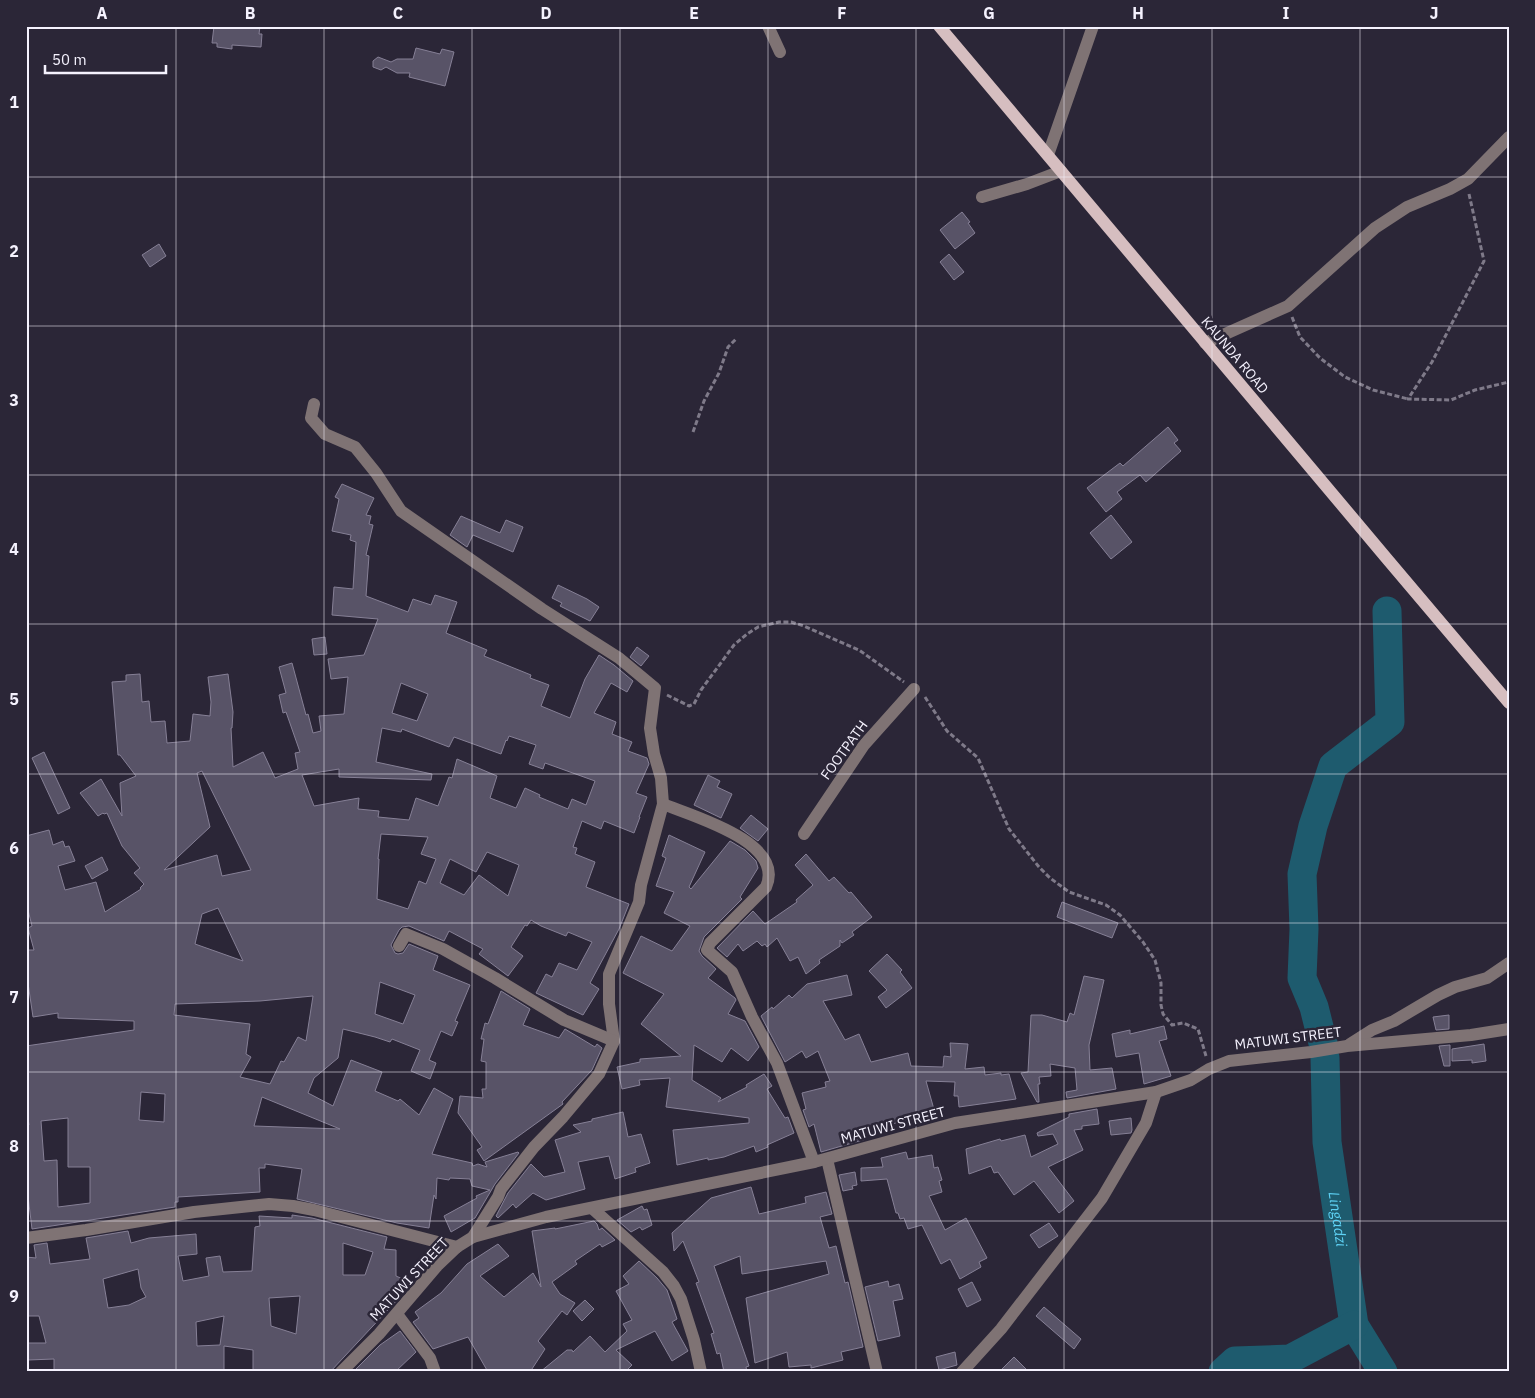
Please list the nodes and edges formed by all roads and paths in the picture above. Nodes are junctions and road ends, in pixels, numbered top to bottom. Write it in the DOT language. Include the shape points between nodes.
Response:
graph roads {
  1 [pos="768,26"];
  2 [pos="939,26"];
  3 [pos="1093,26"];
  4 [pos="780,52"];
  5 [pos="1509,137"];
  6 [pos="1048,155"];
  7 [pos="1061,171"];
  8 [pos="1468,179"];
  9 [pos="982,197"];
  10 [pos="1288,306"];
  11 [pos="736,339"];
  12 [pos="1205,343"];
  13 [pos="1509,382"];
  14 [pos="1408,399"];
  15 [pos="314,404"];
  16 [pos="694,432"];
  17 [pos="655,688"];
  18 [pos="914,688"];
  19 [pos="1509,703"];
  20 [pos="662,804"];
  21 [pos="804,834"];
  22 [pos="399,946"];
  23 [pos="1509,963"];
  24 [pos="1509,1030"];
  25 [pos="614,1041"];
  26 [pos="1348,1046"];
  27 [pos="1209,1068"];
  28 [pos="1156,1092"];
  29 [pos="827,1159"];
  30 [pos="814,1162"];
  31 [pos="593,1209"];
  32 [pos="473,1237"];
  33 [pos="26,1238"];
  34 [pos="457,1247"];
  35 [pos="397,1314"];
  36 [pos="341,1372"];
  37 [pos="435,1372"];
  38 [pos="701,1372"];
  39 [pos="877,1372"];
  40 [pos="962,1372"];
  1 -- 4 [label="street"];
  2 -- 6 [label="main road, KAUNDA ROAD"];
  3 -- 6 [label="street"];
  5 -- 8 [label="street"];
  6 -- 7 [label="main road, KAUNDA ROAD"];
  7 -- 9 [label="street"];
  7 -- 12 [label="main road, KAUNDA ROAD"];
  8 -- 10 [label="street" via="1406,207 1375,228"];
  8 -- 14 [label="path" via="1484,261 1432,362"];
  10 -- 12 [label="street"];
  10 -- 14 [label="path" via="1300,337 1320,358 1345,377 1372,390"];
  11 -- 16 [label="path" via="728,347"];
  12 -- 19 [label="main road, KAUNDA ROAD"];
  13 -- 14 [label="path" via="1451,400"];
  15 -- 17 [label="street" via="310,418 325,434 355,448 401,511 619,658"];
  17 -- 18 [label="path" via="689,706 694,704 734,645 747,634 758,627 791,622 859,650"];
  17 -- 20 [label="street" via="650,728 661,778"];
  18 -- 21 [label="street, FOOTPATH" via="864,745"];
  18 -- 27 [label="path" via="925,698 947,731 978,758 1010,828 1039,867 1069,892 1106,905 1120,915 1143,942 1155,960 1163,1014 1172,1026 1183,1023 1198,1029"];
  20 -- 25 [label="street" via="639,902 609,974"];
  20 -- 30 [label="street" via="722,827 761,853 769,870 766,887 706,950 732,972 777,1063"];
  22 -- 25 [label="street" via="406,934 443,950 564,1020"];
  23 -- 26 [label="street" via="1487,978 1438,995"];
  24 -- 26 [label="street, MATUWI STREET"];
  25 -- 32 [label="street" via="599,1074 501,1189"];
  26 -- 27 [label="street, MATUWI STREET" via="1229,1061"];
  27 -- 28 [label="street, MATUWI STREET" via="1190,1080"];
  28 -- 29 [label="street, MATUWI STREET" via="955,1123"];
  28 -- 40 [label="street" via="1146,1123 1102,1198 1001,1329"];
  29 -- 30 [label="street, MATUWI STREET"];
  29 -- 39 [label="street"];
  30 -- 31 [label="street, MATUWI STREET"];
  31 -- 32 [label="street, MATUWI STREET" via="546,1217"];
  31 -- 38 [label="street" via="664,1272 674,1286 694,1340"];
  32 -- 34 [label="street, MATUWI STREET"];
  33 -- 34 [label="street" via="269,1204 314,1210"];
  34 -- 35 [label="street, MATUWI STREET"];
  35 -- 36 [label="street, MATUWI STREET"];
  35 -- 37 [label="street" via="430,1358"];
}
